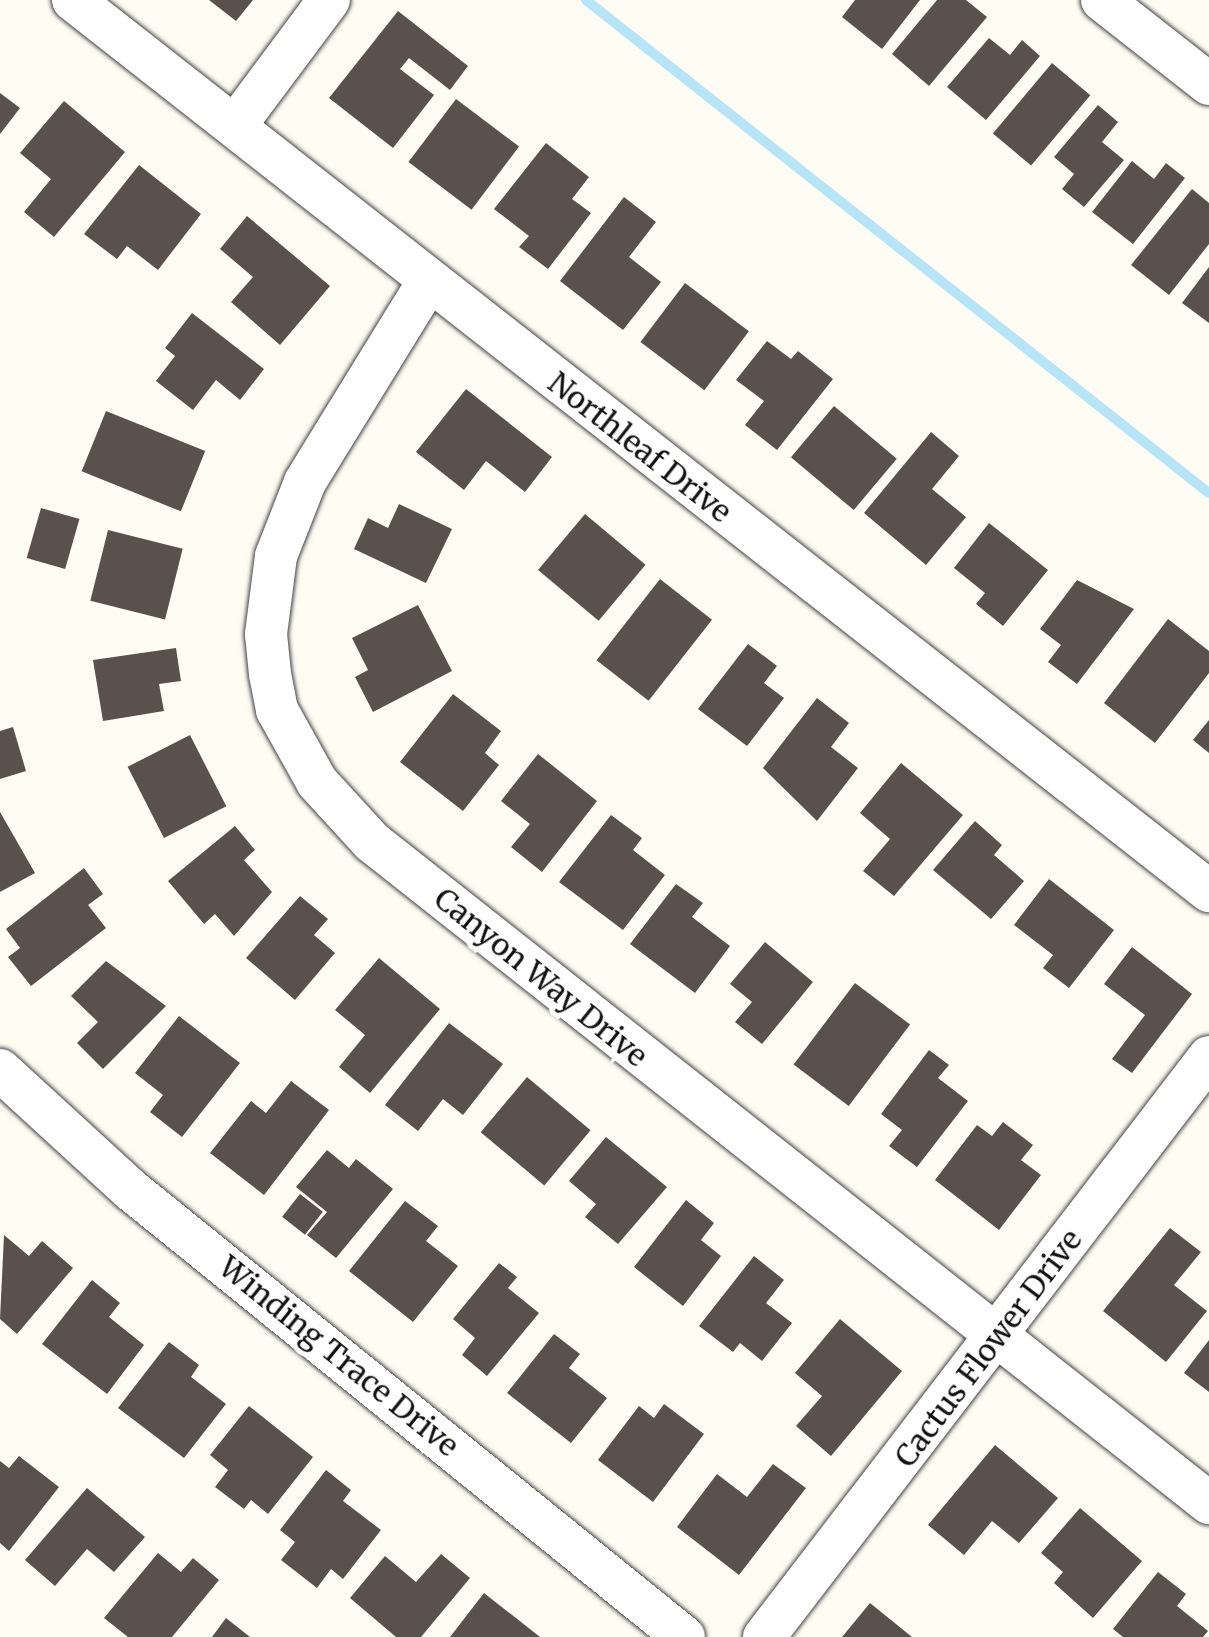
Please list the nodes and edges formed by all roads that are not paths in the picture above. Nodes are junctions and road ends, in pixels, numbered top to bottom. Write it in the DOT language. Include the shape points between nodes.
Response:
graph roads {
  1 [pos="73,0"];
  2 [pos="329,0"];
  3 [pos="1102,0"];
  4 [pos="1209,84"];
  5 [pos="235,126"];
  6 [pos="428,282"];
  7 [pos="1209,891"];
  8 [pos="1209,1057"];
  9 [pos="0,1070"];
  10 [pos="994,1341"];
  11 [pos="1209,1504"];
  12 [pos="684,1637"];
  13 [pos="764,1637"];
  1 -- 5 [label="street, Northleaf Drive"];
  2 -- 5 [label="street"];
  3 -- 4 [label="street"];
  5 -- 6 [label="street, Northleaf Drive"];
  6 -- 7 [label="street, Northleaf Drive"];
  6 -- 10 [label="street, Canyon Way Drive" via="288,518 266,634 277,710 318,782 372,842"];
  8 -- 10 [label="street, Cactus Flower Drive"];
  9 -- 12 [label="street, Winding Trace Drive" via="131,1190"];
  10 -- 11 [label="street, Canyon Way Drive"];
  10 -- 13 [label="street, Cactus Flower Drive"];
}
